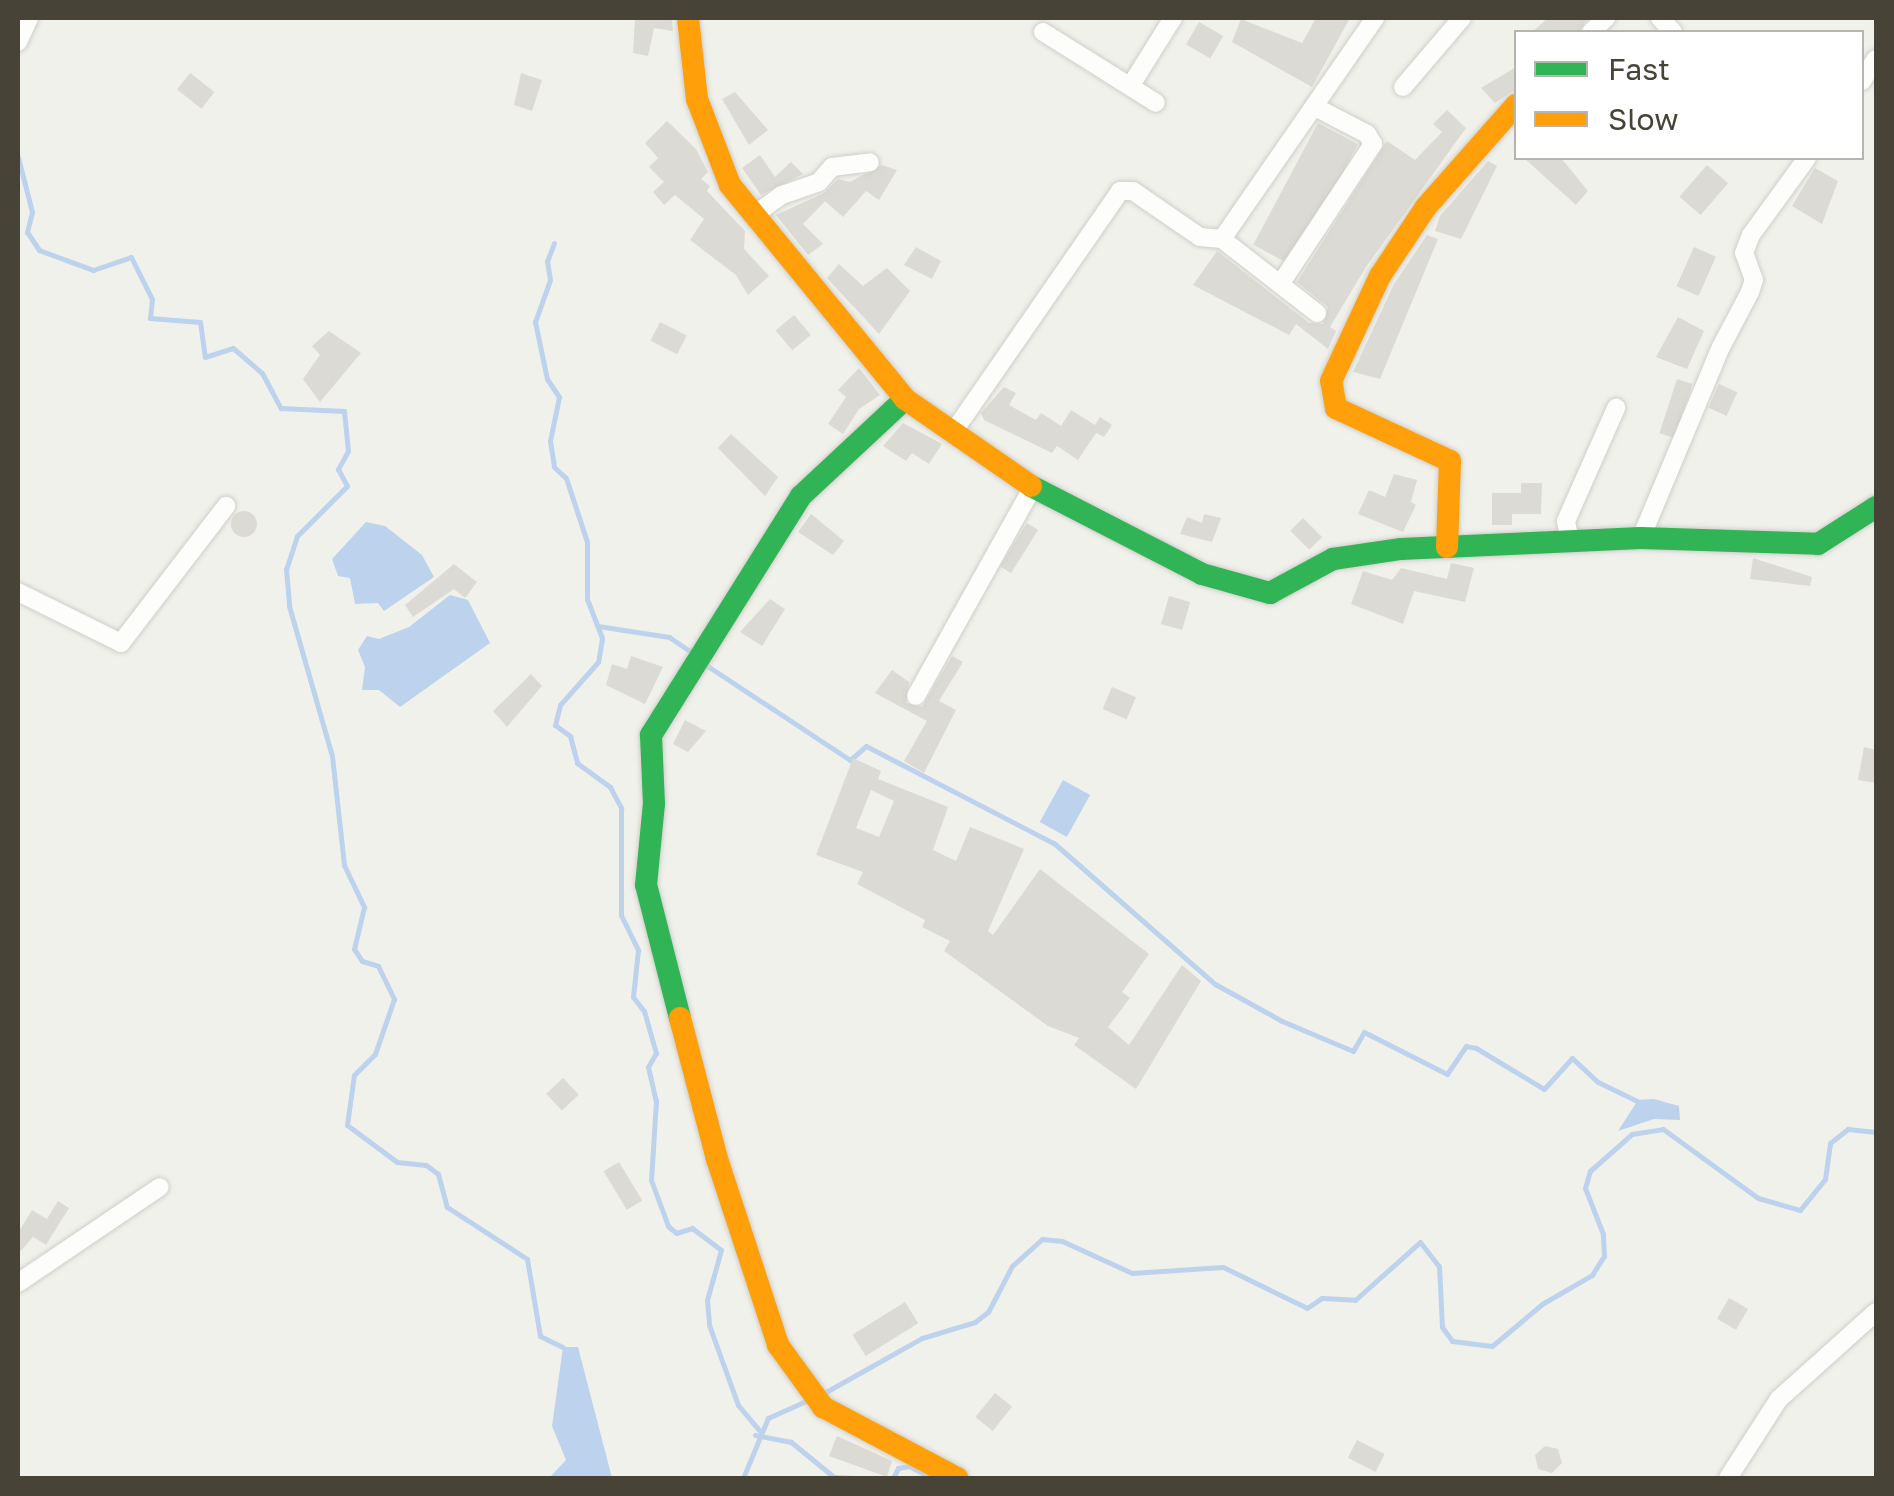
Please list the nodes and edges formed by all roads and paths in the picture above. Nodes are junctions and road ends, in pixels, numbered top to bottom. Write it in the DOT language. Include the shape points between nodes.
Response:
graph roads {
  1 [pos="29,18"];
  2 [pos="688,18"];
  3 [pos="1173,18"];
  4 [pos="1375,18"];
  5 [pos="1462,18"];
  6 [pos="1043,32"];
  7 [pos="18,42"];
  8 [pos="1131,85"];
  9 [pos="1403,86"];
  10 [pos="1156,102"];
  11 [pos="1315,107"];
  12 [pos="1514,107"];
  13 [pos="1806,160"];
  14 [pos="870,162"];
  15 [pos="753,216"];
  16 [pos="1222,240"];
  17 [pos="1281,283"];
  18 [pos="1317,313"];
  19 [pos="905,399"];
  20 [pos="1616,408"];
  21 [pos="954,431"];
  22 [pos="1033,487"];
  23 [pos="226,506"];
  24 [pos="1876,506"];
  25 [pos="1642,538"];
  26 [pos="1570,542"];
  27 [pos="1448,547"];
  28 [pos="18,592"];
  29 [pos="916,696"];
  30 [pos="160,1187"];
  31 [pos="18,1283"];
  32 [pos="1876,1312"];
  33 [pos="957,1478"];
  34 [pos="1728,1478"];
  1 -- 7 [label="street"];
  2 -- 15 [label="street" via="710,142"];
  3 -- 8 [label="street"];
  4 -- 11 [label="street"];
  5 -- 9 [label="street"];
  6 -- 8 [label="street"];
  8 -- 10 [label="street"];
  11 -- 16 [label="street"];
  11 -- 17 [label="street" via="1367,134 1373,144"];
  12 -- 27 [label="street" via="1426,208 1380,276 1331,382 1336,408 1450,461"];
  13 -- 25 [label="street" via="1751,235 1744,253 1754,280 1750,292 1687,422"];
  14 -- 15 [label="street" via="832,167 820,182 782,195"];
  15 -- 19 [label="street"];
  16 -- 17 [label="street"];
  16 -- 21 [label="street" via="1200,238 1133,191 1120,191"];
  17 -- 18 [label="street"];
  19 -- 21 [label="street"];
  19 -- 33 [label="street" via="801,496 651,735 654,804 646,885 717,1159 778,1344 823,1407"];
  20 -- 26 [label="street" via="1566,521"];
  21 -- 22 [label="street"];
  22 -- 27 [label="street" via="1202,574 1254,592 1285,588 1346,555"];
  22 -- 29 [label="street"];
  23 -- 28 [label="street" via="121,644"];
  24 -- 25 [label="street" via="1818,544"];
  25 -- 26 [label="street"];
  26 -- 27 [label="street"];
  30 -- 31 [label="street"];
  32 -- 34 [label="street" via="1779,1398"];
}
